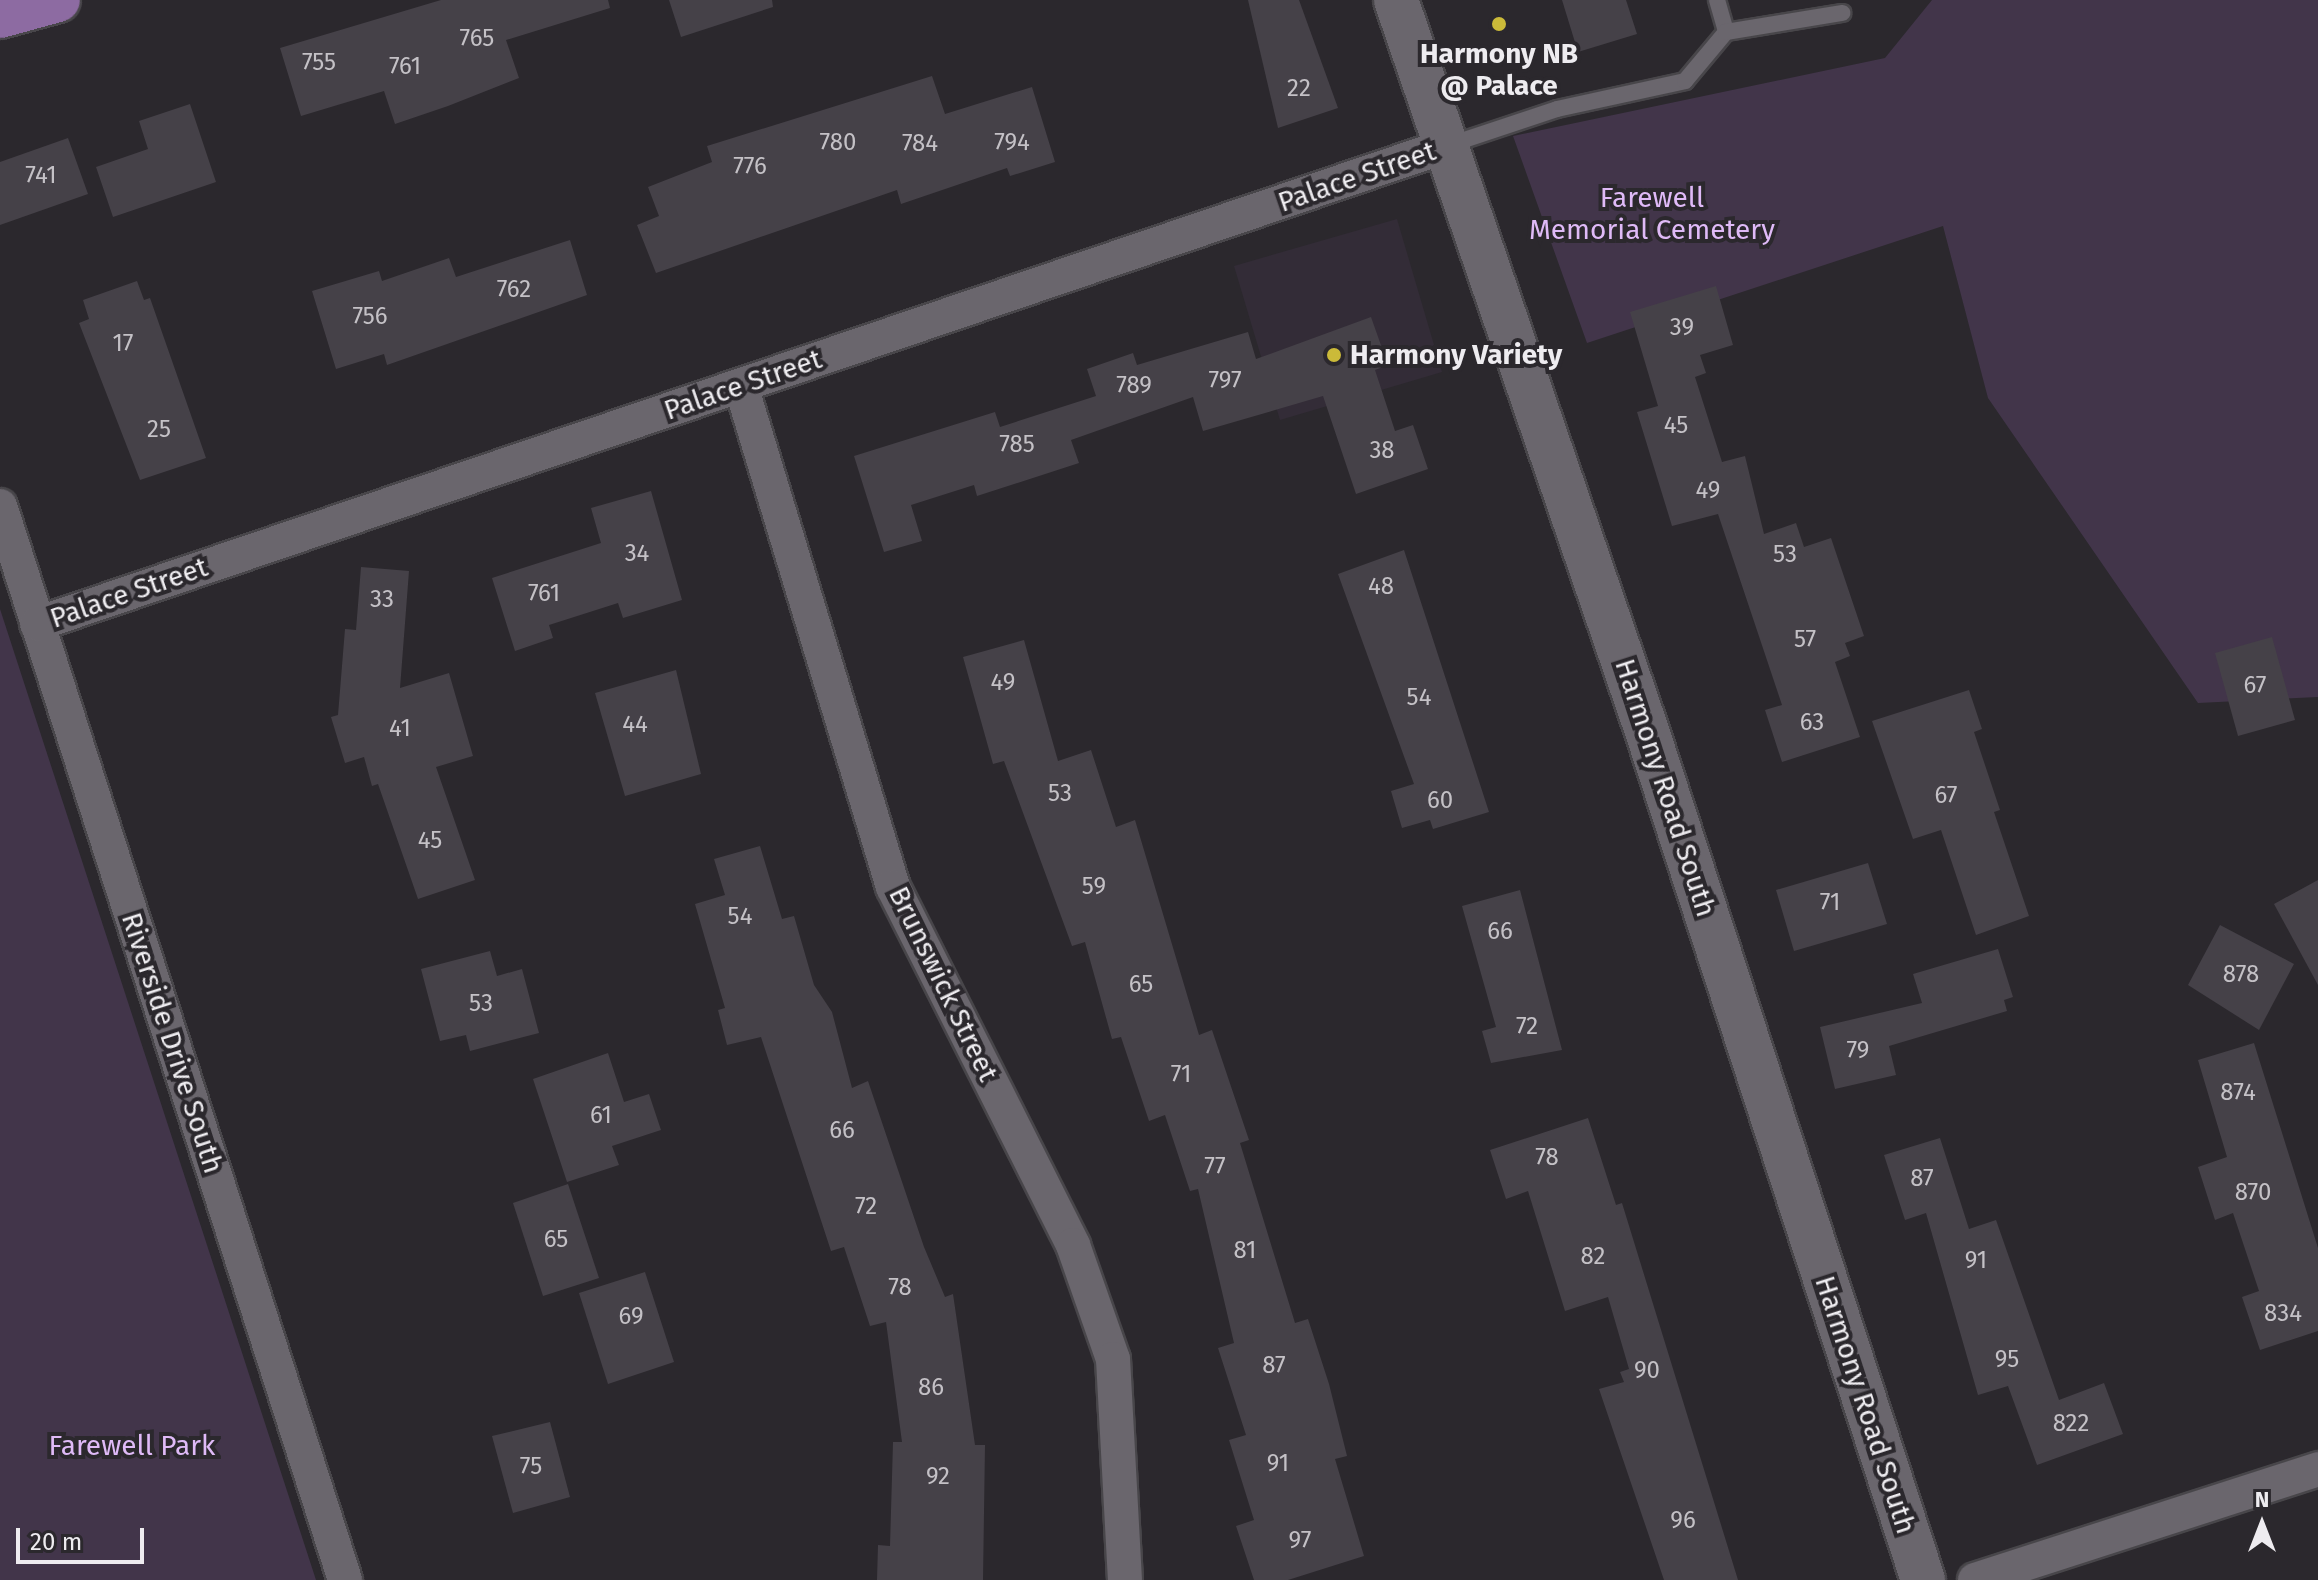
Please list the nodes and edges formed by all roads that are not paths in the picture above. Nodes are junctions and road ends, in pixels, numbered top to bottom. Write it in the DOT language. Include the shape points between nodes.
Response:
graph roads {
  1 [pos="58,0"];
  2 [pos="1396,0"];
  3 [pos="1717,0"];
  4 [pos="1842,13"];
  5 [pos="0,16"];
  6 [pos="1726,32"];
  7 [pos="1449,145"];
  8 [pos="741,386"];
  9 [pos="0,506"];
  10 [pos="37,624"];
  11 [pos="2318,1469"];
  12 [pos="345,1580"];
  13 [pos="1125,1580"];
  14 [pos="1923,1580"];
  15 [pos="1975,1580"];
  1 -- 5 [label="main road"];
  2 -- 7 [label="main road, Harmony Road South"];
  3 -- 6 [label="lane"];
  4 -- 6 [label="lane"];
  6 -- 7 [label="lane" via="1685,81 1557,109"];
  7 -- 8 [label="street, Palace Street"];
  7 -- 14 [label="main road, Harmony Road South"];
  8 -- 10 [label="street, Palace Street"];
  8 -- 13 [label="street, Brunswick Street" via="893,887 1073,1245 1113,1359"];
  9 -- 10 [label="street, Riverside Drive South"];
  10 -- 12 [label="street, Riverside Drive South"];
  11 -- 15 [label="street"];
}
